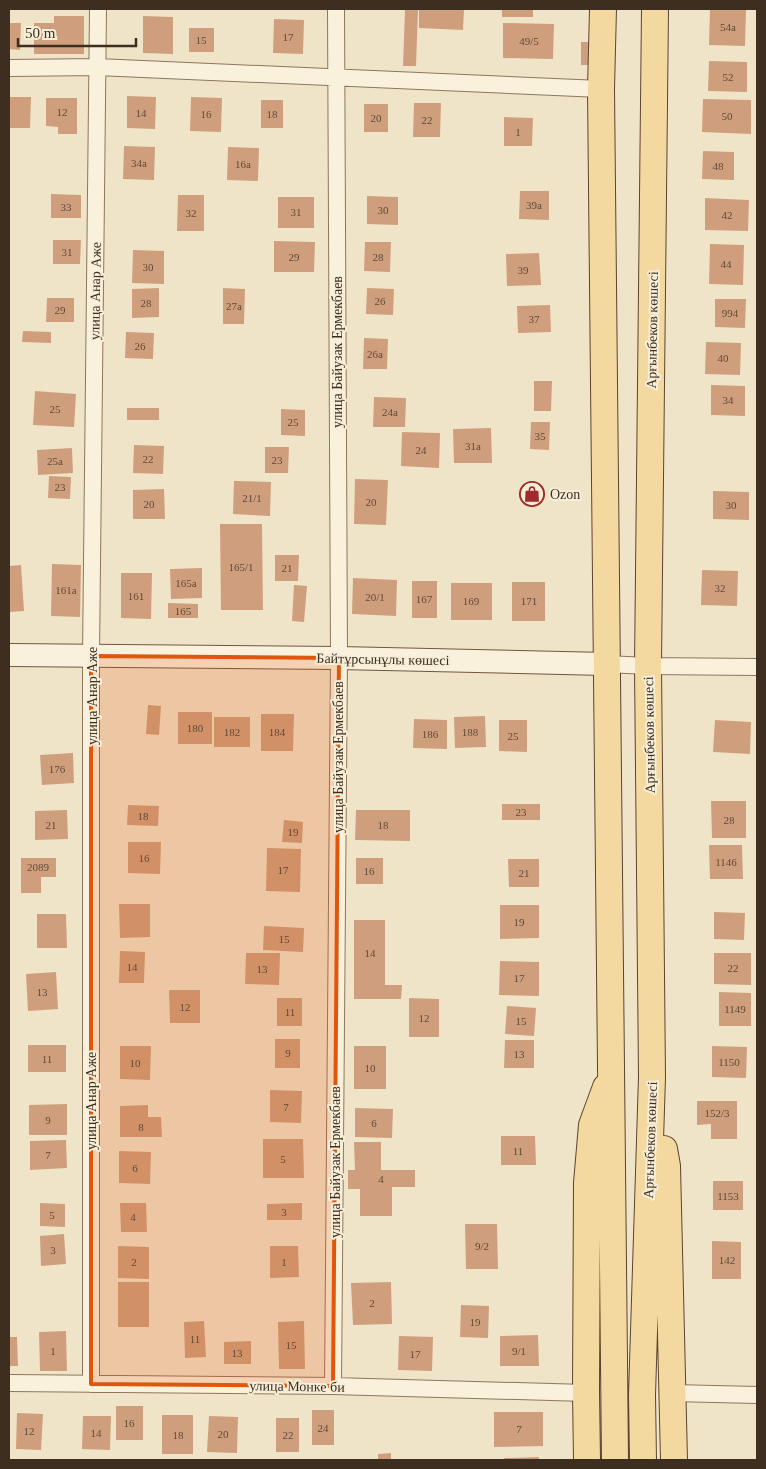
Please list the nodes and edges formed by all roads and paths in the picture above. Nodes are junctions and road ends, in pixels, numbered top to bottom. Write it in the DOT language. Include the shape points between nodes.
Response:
graph roads {
  1 [pos="98,9"];
  2 [pos="336,9"];
  3 [pos="602,9"];
  4 [pos="655,9"];
  5 [pos="97,67"];
  6 [pos="9,68"];
  7 [pos="336,78"];
  8 [pos="601,89"];
  9 [pos="9,655"];
  10 [pos="92,656"];
  11 [pos="339,658"];
  12 [pos="606,664"];
  13 [pos="648,666"];
  14 [pos="757,667"];
  15 [pos="612,1072"];
  16 [pos="652,1077"];
  17 [pos="9,1383"];
  18 [pos="91,1384"];
  19 [pos="333,1386"];
  20 [pos="586,1393"];
  21 [pos="672,1393"];
  22 [pos="757,1395"];
  23 [pos="587,1460"];
  24 [pos="615,1460"];
  25 [pos="643,1460"];
  26 [pos="674,1460"];
  1 -- 5 [label="street, улица Анар Аже"];
  2 -- 7 [label="street, улица Байузак Ермекбаев"];
  3 -- 8 [label="main road"];
  4 -- 13 [label="main road, Арғынбеков көшесі"];
  5 -- 6 [label="street"];
  5 -- 7 [label="street"];
  5 -- 10 [label="street, улица Анар Аже"];
  7 -- 8 [label="street"];
  7 -- 11 [label="street, улица Байузак Ермекбаев"];
  8 -- 12 [label="main road"];
  9 -- 10 [label="main road, Байтұрсынұлы көшесі"];
  10 -- 11 [label="main road, Байтұрсынұлы көшесі"];
  10 -- 18 [label="street, улица Анар Аже"];
  11 -- 12 [label="main road, Байтұрсынұлы көшесі"];
  11 -- 19 [label="street, улица Байузак Ермекбаев"];
  12 -- 13 [label="street, Байтұрсынұлы көшесі"];
  12 -- 15 [label="main road"];
  13 -- 14 [label="street, Байтұрсынұлы көшесі"];
  13 -- 16 [label="main road, Арғынбеков көшесі"];
  15 -- 20 [label="main road" via="592,1125 587,1183"];
  15 -- 24 [label="main road"];
  16 -- 21 [label="main road" via="667,1166"];
  16 -- 25 [label="main road, Арғынбеков көшесі" via="642,1395"];
  17 -- 18 [label="street, улица Монке би"];
  18 -- 19 [label="street, улица Монке би"];
  19 -- 20 [label="street, улица Монке би"];
  20 -- 23 [label="main road"];
  21 -- 22 [label="street"];
  21 -- 26 [label="main road"];
}
